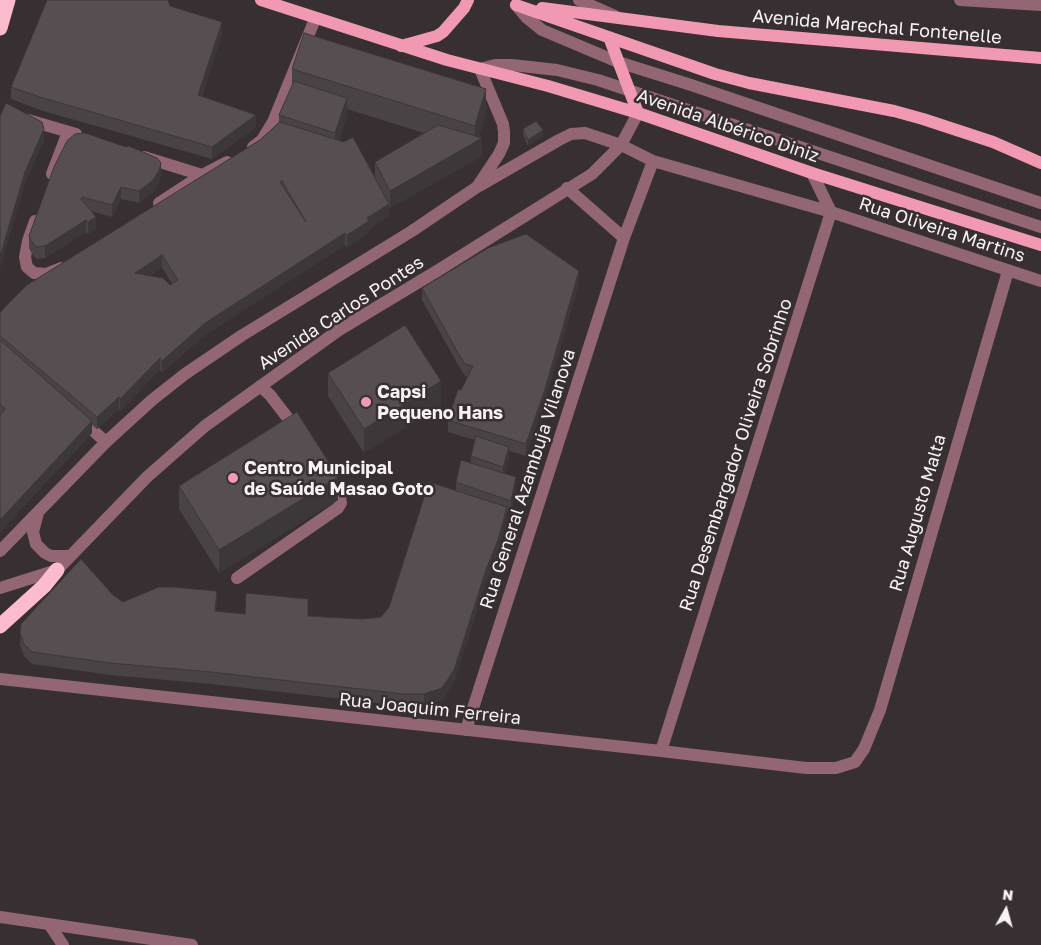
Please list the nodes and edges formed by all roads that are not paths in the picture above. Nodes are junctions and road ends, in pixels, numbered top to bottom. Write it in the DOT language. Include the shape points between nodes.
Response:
graph roads {
  1 [pos="8,0"];
  2 [pos="261,0"];
  3 [pos="468,0"];
  4 [pos="503,0"];
  5 [pos="579,0"];
  6 [pos="960,0"];
  7 [pos="516,5"];
  8 [pos="1041,5"];
  9 [pos="620,18"];
  10 [pos="314,19"];
  11 [pos="0,28"];
  12 [pos="609,37"];
  13 [pos="401,46"];
  14 [pos="1041,58"];
  15 [pos="618,62"];
  16 [pos="480,68"];
  17 [pos="628,89"];
  18 [pos="638,113"];
  19 [pos="26,120"];
  20 [pos="68,132"];
  21 [pos="86,138"];
  22 [pos="620,145"];
  23 [pos="130,152"];
  24 [pos="653,161"];
  25 [pos="1041,163"];
  26 [pos="812,173"];
  27 [pos="202,175"];
  28 [pos="48,186"];
  29 [pos="477,187"];
  30 [pos="567,188"];
  31 [pos="1041,203"];
  32 [pos="146,212"];
  33 [pos="832,212"];
  34 [pos="38,214"];
  35 [pos="1041,227"];
  36 [pos="624,238"];
  37 [pos="1041,245"];
  38 [pos="74,260"];
  39 [pos="1008,271"];
  40 [pos="1041,281"];
  41 [pos="260,386"];
  42 [pos="69,410"];
  43 [pos="301,437"];
  44 [pos="106,442"];
  45 [pos="321,467"];
  46 [pos="38,514"];
  47 [pos="0,551"];
  48 [pos="69,556"];
  49 [pos="57,570"];
  50 [pos="236,578"];
  51 [pos="0,588"];
  52 [pos="0,626"];
  53 [pos="0,679"];
  54 [pos="466,730"];
  55 [pos="660,751"];
  56 [pos="855,762"];
  57 [pos="0,917"];
  58 [pos="49,924"];
  59 [pos="135,941"];
  60 [pos="63,945"];
  61 [pos="192,945"];
  1 -- 11 [label="highway"];
  2 -- 10 [label="main road"];
  3 -- 13 [label="main road" via="443,32"];
  4 -- 7 [label="main road, Avenida Marechal Fontenelle"];
  5 -- 9 [label="street"];
  6 -- 8 [label="street"];
  7 -- 9 [label="main road, Avenida Marechal Fontenelle"];
  7 -- 12 [label="main road"];
  7 -- 15 [label="street" via="542,30"];
  9 -- 14 [label="main road, Avenida Marechal Fontenelle" via="718,31"];
  10 -- 13 [label="main road"];
  10 -- 27 [label="street" via="297,65 262,140"];
  12 -- 15 [label="main road"];
  12 -- 25 [label="main road" via="749,83 923,119 993,142"];
  13 -- 16 [label="main road, Avenida Albérico Diniz"];
  15 -- 17 [label="main road"];
  15 -- 31 [label="street"];
  16 -- 17 [label="street" via="512,65 556,70"];
  16 -- 18 [label="main road, Avenida Albérico Diniz"];
  16 -- 29 [label="street, Avenida Carlos Pontes" via="503,124 504,142"];
  17 -- 18 [label="main road"];
  17 -- 35 [label="street"];
  18 -- 22 [label="street, Avenida Carlos Pontes"];
  18 -- 26 [label="main road, Avenida Albérico Diniz"];
  19 -- 20 [label="street"];
  20 -- 21 [label="street"];
  20 -- 28 [label="street"];
  22 -- 24 [label="street"];
  22 -- 29 [label="street" via="585,133 572,134"];
  22 -- 30 [label="street, Avenida Carlos Pontes" via="592,174"];
  23 -- 27 [label="street"];
  24 -- 33 [label="street"];
  24 -- 36 [label="street, Rua General Azambuja Vilanova"];
  26 -- 33 [label="street"];
  26 -- 37 [label="main road, Avenida Albérico Diniz"];
  27 -- 32 [label="street"];
  29 -- 44 [label="street, Avenida Carlos Pontes" via="412,231 241,336 152,400"];
  30 -- 36 [label="street"];
  30 -- 41 [label="street, Avenida Carlos Pontes" via="339,330"];
  33 -- 39 [label="street, Rua Oliveira Martins"];
  33 -- 55 [label="street, Rua Desembargador Oliveira Sobrinho"];
  34 -- 38 [label="street" via="28,241 27,267 34,273 46,274"];
  36 -- 54 [label="street, Rua General Azambuja Vilanova"];
  39 -- 40 [label="street, Rua Oliveira Martins"];
  39 -- 56 [label="street, Rua Augusto Malta" via="880,710 864,750"];
  41 -- 43 [label="street"];
  41 -- 48 [label="street, Avenida Carlos Pontes" via="205,426 154,470"];
  42 -- 44 [label="street"];
  44 -- 46 [label="street, Avenida Carlos Pontes"];
  45 -- 50 [label="street" via="340,497 338,508"];
  46 -- 47 [label="street, Avenida Carlos Pontes"];
  46 -- 48 [label="street" via="33,532 36,544 45,554"];
  48 -- 49 [label="street, Avenida Carlos Pontes"];
  49 -- 51 [label="street"];
  49 -- 52 [label="highway"];
  53 -- 54 [label="street, Rua Joaquim Ferreira"];
  54 -- 55 [label="street, Rua Joaquim Ferreira"];
  55 -- 56 [label="street, Rua Joaquim Ferreira" via="806,768 836,768"];
  57 -- 58 [label="street"];
  58 -- 59 [label="street"];
  58 -- 60 [label="street"];
  59 -- 61 [label="street"];
}
